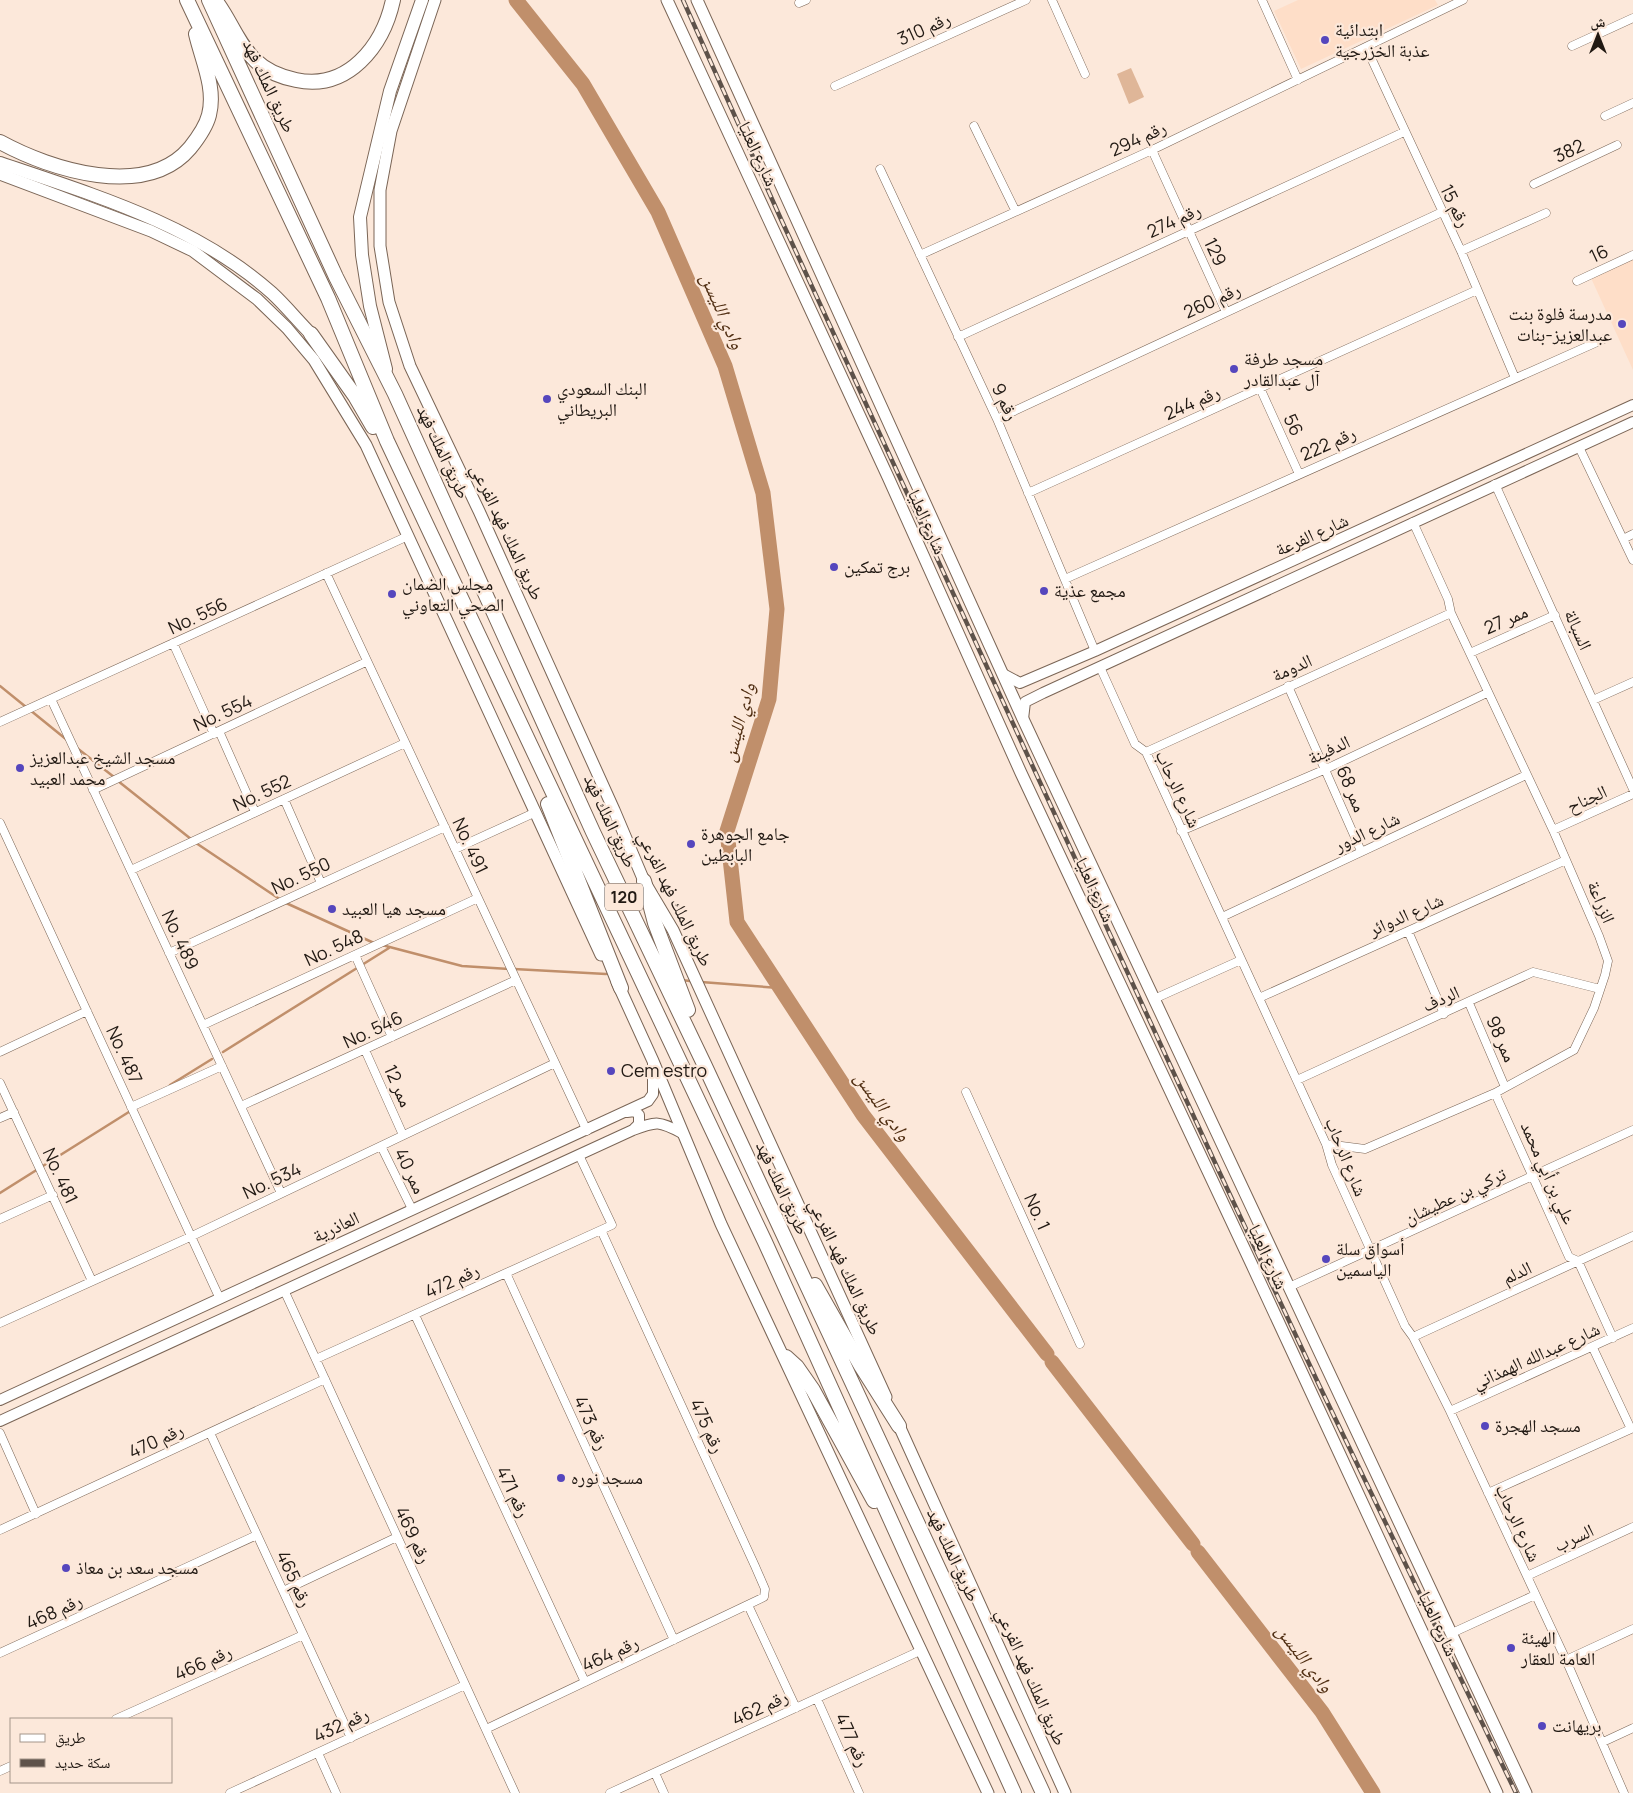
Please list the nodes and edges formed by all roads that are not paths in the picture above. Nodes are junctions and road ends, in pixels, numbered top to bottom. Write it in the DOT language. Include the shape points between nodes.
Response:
graph roads {
  1 [pos="209,0"];
  2 [pos="215,0"];
  3 [pos="393,0"];
  4 [pos="422,0"];
  5 [pos="435,0"];
  6 [pos="667,0"];
  7 [pos="697,0"];
  8 [pos="1026,0"];
  9 [pos="1052,0"];
  10 [pos="1262,0"];
  11 [pos="1463,0"];
  12 [pos="189,5"];
  13 [pos="1633,18"];
  14 [pos="1572,46"];
  15 [pos="1366,47"];
  16 [pos="1085,74"];
  17 [pos="1298,80"];
  18 [pos="835,86"];
  19 [pos="1633,103"];
  20 [pos="1605,116"];
  21 [pos="974,126"];
  22 [pos="1404,132"];
  23 [pos="0,142"];
  24 [pos="1617,145"];
  25 [pos="1152,150"];
  26 [pos="0,163"];
  27 [pos="880,169"];
  28 [pos="0,174"];
  29 [pos="1534,184"];
  30 [pos="1015,210"];
  31 [pos="1442,212"];
  32 [pos="1546,213"];
  33 [pos="1188,231"];
  34 [pos="1461,251"];
  35 [pos="920,255"];
  36 [pos="1633,255"];
  37 [pos="1577,281"];
  38 [pos="1477,290"];
  39 [pos="1226,312"];
  40 [pos="311,334"];
  41 [pos="958,337"];
  42 [pos="1604,338"];
  43 [pos="1515,378"];
  44 [pos="390,384"];
  45 [pos="1260,388"];
  46 [pos="1633,405"];
  47 [pos="997,419"];
  48 [pos="1633,422"];
  49 [pos="387,441"];
  50 [pos="1579,447"];
  51 [pos="1300,474"];
  52 [pos="1495,484"];
  53 [pos="1028,493"];
  54 [pos="1413,522"];
  55 [pos="1633,534"];
  56 [pos="408,536"];
  57 [pos="1623,539"];
  58 [pos="1633,560"];
  59 [pos="326,573"];
  60 [pos="1066,579"];
  61 [pos="1451,613"];
  62 [pos="1555,615"];
  63 [pos="173,643"];
  64 [pos="1095,651"];
  65 [pos="1470,653"];
  66 [pos="366,662"];
  67 [pos="1100,667"];
  68 [pos="1003,674"];
  69 [pos="1036,676"];
  70 [pos="1633,682"];
  71 [pos="1288,686"];
  72 [pos="1487,692"];
  73 [pos="1044,693"];
  74 [pos="51,699"];
  75 [pos="1593,700"];
  76 [pos="1023,719"];
  77 [pos="0,722"];
  78 [pos="522,728"];
  79 [pos="216,732"];
  80 [pos="405,743"];
  81 [pos="1146,752"];
  82 [pos="1326,769"];
  83 [pos="1526,775"];
  84 [pos="1633,789"];
  85 [pos="94,790"];
  86 [pos="1633,794"];
  87 [pos="284,799"];
  88 [pos="255,812"];
  89 [pos="536,812"];
  90 [pos="0,825"];
  91 [pos="444,827"];
  92 [pos="1553,830"];
  93 [pos="1181,831"];
  94 [pos="455,849"];
  95 [pos="1361,851"];
  96 [pos="1566,860"];
  97 [pos="131,870"];
  98 [pos="644,881"];
  99 [pos="322,883"];
  100 [pos="478,898"];
  101 [pos="1222,918"];
  102 [pos="1408,931"];
  103 [pos="169,953"];
  104 [pos="355,955"];
  105 [pos="1240,960"];
  106 [pos="516,980"];
  107 [pos="621,988"];
  108 [pos="1600,989"];
  109 [pos="1259,998"];
  110 [pos="1154,999"];
  111 [pos="1469,1003"];
  112 [pos="87,1011"];
  113 [pos="1444,1014"];
  114 [pos="203,1026"];
  115 [pos="392,1037"];
  116 [pos="365,1050"];
  117 [pos="0,1052"];
  118 [pos="653,1061"];
  119 [pos="555,1063"];
  120 [pos="704,1064"];
  121 [pos="222,1066"];
  122 [pos="1297,1080"];
  123 [pos="0,1083"];
  124 [pos="1505,1087"];
  125 [pos="966,1092"];
  126 [pos="1495,1093"];
  127 [pos="241,1106"];
  128 [pos="131,1107"];
  129 [pos="14,1112"];
  130 [pos="626,1112"];
  131 [pos="0,1118"];
  132 [pos="632,1130"];
  133 [pos="1633,1130"];
  134 [pos="587,1131"];
  135 [pos="682,1133"];
  136 [pos="403,1135"];
  137 [pos="1326,1144"];
  138 [pos="381,1146"];
  139 [pos="579,1155"];
  140 [pos="1532,1176"];
  141 [pos="281,1193"];
  142 [pos="53,1195"];
  143 [pos="412,1209"];
  144 [pos="0,1220"];
  145 [pos="601,1230"];
  146 [pos="781,1232"];
  147 [pos="1633,1236"];
  148 [pos="190,1237"];
  149 [pos="1371,1252"];
  150 [pos="1578,1261"];
  151 [pos="506,1273"];
  152 [pos="273,1274"];
  153 [pos="92,1281"];
  154 [pos="1289,1287"];
  155 [pos="283,1291"];
  156 [pos="220,1299"];
  157 [pos="415,1315"];
  158 [pos="0,1323"];
  159 [pos="1633,1328"];
  160 [pos="1413,1337"];
  161 [pos="1613,1338"];
  162 [pos="1080,1344"];
  163 [pos="1593,1348"];
  164 [pos="786,1357"];
  165 [pos="316,1359"];
  166 [pos="325,1379"];
  167 [pos="0,1400"];
  168 [pos="1450,1411"];
  169 [pos="0,1421"];
  170 [pos="899,1426"];
  171 [pos="1632,1429"];
  172 [pos="0,1433"];
  173 [pos="210,1433"];
  174 [pos="1488,1493"];
  175 [pos="36,1514"];
  176 [pos="891,1518"];
  177 [pos="1633,1527"];
  178 [pos="0,1530"];
  179 [pos="257,1535"];
  180 [pos="397,1537"];
  181 [pos="1527,1576"];
  182 [pos="283,1591"];
  183 [pos="1535,1595"];
  184 [pos="748,1605"];
  185 [pos="1633,1629"];
  186 [pos="1452,1633"];
  187 [pos="303,1635"];
  188 [pos="674,1640"];
  189 [pos="922,1650"];
  190 [pos="0,1653"];
  191 [pos="1566,1660"];
  192 [pos="585,1682"];
  193 [pos="465,1685"];
  194 [pos="817,1699"];
  195 [pos="796,1708"];
  196 [pos="118,1718"];
  197 [pos="1633,1728"];
  198 [pos="486,1729"];
  199 [pos="351,1738"];
  200 [pos="1603,1742"];
  201 [pos="318,1753"];
  202 [pos="655,1772"];
  203 [pos="230,1793"];
  204 [pos="336,1793"];
  205 [pos="515,1793"];
  206 [pos="610,1793"];
  207 [pos="664,1793"];
  208 [pos="859,1793"];
  209 [pos="988,1793"];
  210 [pos="1014,1793"];
  211 [pos="1043,1793"];
  212 [pos="1064,1793"];
  213 [pos="1497,1793"];
  214 [pos="1526,1793"];
  215 [pos="1624,1793"];
  1 -- 44 [label="highway, طريق الملك فهد / 120" via="336,277"];
  2 -- 3 [label="highway" via="256,61 269,71 287,78 319,82 352,70 364,59 383,32"];
  4 -- 44 [label="highway" via="390,91 360,217 370,306"];
  5 -- 98 [label="main road, طريق الملك فهد الفرعي" via="391,131 380,190 380,246 389,302 410,366 488,529"];
  6 -- 213 [label="main road, شارع العليا" via="1021,773"];
  7 -- 68 [label="main road, شارع العليا"];
  8 -- 18 [label="street, رقم 310"];
  9 -- 16 [label="street"];
  10 -- 17 [label="street"];
  11 -- 15 [label="street, رقم 294"];
  12 -- 23 [label="highway" via="211,90 209,115 200,136 182,157 155,172 122,177 83,173 50,164"];
  12 -- 49 [label="highway, 120" via="328,298"];
  13 -- 14 [label="street"];
  15 -- 17 [label="street, رقم 294"];
  15 -- 22 [label="street, رقم 15"];
  17 -- 25 [label="street, رقم 294"];
  19 -- 20 [label="street"];
  21 -- 30 [label="street"];
  22 -- 31 [label="street, رقم 15"];
  22 -- 33 [label="street, رقم 274"];
  24 -- 29 [label="street, 382"];
  25 -- 30 [label="street, رقم 294"];
  25 -- 33 [label="street, 129"];
  26 -- 40 [label="highway" via="83,191 176,229 228,261 271,293"];
  27 -- 35 [label="street, رقم 9"];
  28 -- 56 [label="main road" via="151,231 193,251 243,288 287,328 330,382 366,445"];
  30 -- 35 [label="street, رقم 294"];
  31 -- 34 [label="street, رقم 15"];
  31 -- 39 [label="street, رقم 260"];
  32 -- 34 [label="street"];
  33 -- 39 [label="street, 129"];
  33 -- 41 [label="street, رقم 274"];
  34 -- 38 [label="street, رقم 15"];
  35 -- 41 [label="street, رقم 9"];
  36 -- 37 [label="street, 16"];
  38 -- 43 [label="street, رقم 15"];
  38 -- 45 [label="street, رقم 244"];
  39 -- 47 [label="street, رقم 260"];
  40 -- 49 [label="highway" via="379,436"];
  41 -- 47 [label="street, رقم 9"];
  42 -- 43 [label="street, رقم 222"];
  43 -- 51 [label="street, رقم 222"];
  44 -- 120 [label="highway, طريق الملك فهد / 120" via="593,832"];
  45 -- 51 [label="street, 56"];
  45 -- 53 [label="street, رقم 244"];
  46 -- 64 [label="street, شارع الفرعة"];
  47 -- 53 [label="street, رقم 9"];
  48 -- 50 [label="street, شارع الفرعة"];
  49 -- 78 [label="highway, 120"];
  50 -- 52 [label="street, شارع الفرعة"];
  50 -- 57 [label="street"];
  51 -- 60 [label="street, رقم 222"];
  52 -- 54 [label="street, شارع الفرعة"];
  52 -- 62 [label="street, السبالة"];
  53 -- 60 [label="street, رقم 9"];
  54 -- 61 [label="street, الزراعة" via="1448,599"];
  54 -- 67 [label="street, شارع الفرعة"];
  55 -- 57 [label="street"];
  56 -- 59 [label="street, No. 556"];
  56 -- 89 [label="main road"];
  57 -- 58 [label="street"];
  59 -- 63 [label="street, No. 556"];
  59 -- 66 [label="street, No. 491"];
  60 -- 64 [label="street, رقم 9"];
  61 -- 65 [label="street, الزراعة"];
  61 -- 71 [label="street, الدومة"];
  62 -- 65 [label="street, ممر 27"];
  62 -- 75 [label="street, السبالة"];
  63 -- 74 [label="street, No. 556"];
  63 -- 79 [label="street"];
  64 -- 69 [label="street, شارع الفرعة"];
  65 -- 72 [label="street, الزراعة"];
  66 -- 79 [label="street, No. 554"];
  66 -- 80 [label="street, No. 491"];
  67 -- 73 [label="street, شارع الفرعة"];
  67 -- 81 [label="street, شارع الرحاب" via="1135,744"];
  68 -- 69 [label="street, شارع الفرعة" via="1020,683"];
  68 -- 76 [label="main road, شارع العليا"];
  69 -- 73 [label="street" via="1036,686"];
  70 -- 75 [label="street"];
  71 -- 81 [label="street, الدومة"];
  71 -- 82 [label="street, ممر 68"];
  72 -- 82 [label="street, الدفينة"];
  72 -- 83 [label="street, الزراعة"];
  73 -- 76 [label="street, شارع الفرعة" via="1025,702"];
  74 -- 77 [label="street, No. 556"];
  74 -- 85 [label="street, No. 489"];
  75 -- 84 [label="street, السبالة"];
  76 -- 110 [label="main road, شارع العليا"];
  78 -- 107 [label="highway" via="526,750"];
  78 -- 176 [label="highway, 120" via="765,1242"];
  79 -- 85 [label="street, No. 554"];
  79 -- 88 [label="street"];
  80 -- 87 [label="street, No. 552"];
  80 -- 91 [label="street, No. 491"];
  81 -- 93 [label="street, شارع الرحاب"];
  82 -- 93 [label="street, الدفينة"];
  82 -- 95 [label="street, ممر 68"];
  83 -- 92 [label="street, الزراعة"];
  83 -- 95 [label="street, شارع الدور"];
  85 -- 97 [label="street, No. 489"];
  86 -- 92 [label="street, الجناح"];
  87 -- 88 [label="street, No. 552"];
  87 -- 99 [label="street"];
  88 -- 97 [label="street, No. 552"];
  89 -- 94 [label="street"];
  89 -- 107 [label="main road" via="607,968"];
  90 -- 112 [label="street, No. 487"];
  91 -- 94 [label="street, No. 491"];
  91 -- 99 [label="street, No. 550"];
  92 -- 96 [label="street, الزراعة"];
  93 -- 101 [label="street, شارع الرحاب"];
  94 -- 100 [label="street, No. 491"];
  95 -- 101 [label="street, شارع الدور"];
  96 -- 102 [label="street, شارع الدوائر"];
  96 -- 108 [label="street, الزراعة" via="1608,961"];
  97 -- 103 [label="street, No. 489"];
  98 -- 120 [label="highway" via="655,923 694,1027"];
  98 -- 170 [label="main road, طريق الملك فهد الفرعي" via="672,930"];
  99 -- 103 [label="street, No. 550"];
  100 -- 104 [label="street, No. 548"];
  100 -- 106 [label="street, No. 491"];
  101 -- 105 [label="street, شارع الرحاب"];
  102 -- 109 [label="street, شارع الدوائر"];
  102 -- 113 [label="street"];
  103 -- 114 [label="street, No. 489"];
  104 -- 114 [label="street, No. 548"];
  104 -- 115 [label="street"];
  105 -- 109 [label="street, شارع الرحاب"];
  105 -- 110 [label="street"];
  106 -- 115 [label="street, No. 546"];
  106 -- 119 [label="street, No. 491"];
  107 -- 118 [label="main road"];
  108 -- 111 [label="street, الردف" via="1533,972"];
  108 -- 124 [label="street, الزراعة" via="1574,1050"];
  109 -- 122 [label="street, شارع الرحاب"];
  110 -- 154 [label="main road, شارع العليا"];
  111 -- 113 [label="street, الردف"];
  111 -- 124 [label="street, ممر 98"];
  112 -- 117 [label="street"];
  112 -- 128 [label="street, No. 487"];
  113 -- 122 [label="street, الردف"];
  114 -- 121 [label="street, No. 489"];
  115 -- 116 [label="street, No. 546"];
  116 -- 127 [label="street, No. 546"];
  116 -- 136 [label="street, ممر 12"];
  118 -- 130 [label="street, العاذرية" via="652,1094 648,1101"];
  118 -- 135 [label="main road"];
  119 -- 134 [label="street, No. 491"];
  119 -- 136 [label="street, No. 534"];
  120 -- 146 [label="highway, طريق الملك فهد / 120"];
  121 -- 127 [label="street, No. 489"];
  121 -- 128 [label="street"];
  122 -- 137 [label="street, شارع الرحاب"];
  123 -- 129 [label="street, No. 481"];
  124 -- 126 [label="street, الزراعة"];
  125 -- 162 [label="street, No. 1"];
  126 -- 137 [label="street, الزراعة" via="1365,1149"];
  126 -- 140 [label="street, علي بن أبي محمد"];
  127 -- 141 [label="street, No. 489"];
  128 -- 148 [label="street, No. 487"];
  129 -- 131 [label="street"];
  129 -- 142 [label="street, No. 481"];
  130 -- 132 [label="street" via="639,1115 639,1124"];
  130 -- 134 [label="street, العاذرية"];
  132 -- 135 [label="street, العاذرية" via="655,1122"];
  132 -- 139 [label="street, العاذرية"];
  133 -- 140 [label="street, تركي بن عطيشان"];
  134 -- 143 [label="street, العاذرية"];
  135 -- 164 [label="main road" via="721,1224"];
  136 -- 138 [label="street, No. 534"];
  137 -- 149 [label="street, شارع الرحاب" via="1332,1165"];
  138 -- 141 [label="street, No. 534"];
  138 -- 143 [label="street, ممر 40"];
  139 -- 145 [label="street" via="612,1225"];
  139 -- 155 [label="street, العاذرية"];
  140 -- 149 [label="street, تركي بن عطيشان"];
  140 -- 150 [label="street, علي بن أبي محمد" via="1569,1257"];
  141 -- 148 [label="street, No. 534"];
  142 -- 144 [label="street"];
  142 -- 153 [label="street, No. 481"];
  143 -- 152 [label="street, العاذرية"];
  145 -- 151 [label="street, رقم 472"];
  145 -- 184 [label="street, رقم 475" via="765,1589 764,1597"];
  146 -- 170 [label="highway"];
  146 -- 211 [label="highway, طريق الملك فهد / 120"];
  147 -- 150 [label="street, الدلم"];
  148 -- 153 [label="street, No. 534"];
  148 -- 156 [label="street, No. 487"];
  149 -- 154 [label="street, تركي بن عطيشان"];
  149 -- 160 [label="street, شارع الرحاب"];
  150 -- 160 [label="street, الدلم"];
  150 -- 161 [label="street, علي بن أبي محمد"];
  151 -- 157 [label="street, رقم 472"];
  151 -- 188 [label="street, رقم 473"];
  152 -- 155 [label="street"];
  152 -- 156 [label="street, العاذرية"];
  153 -- 158 [label="street, No. 534"];
  154 -- 186 [label="main road, شارع العليا"];
  155 -- 165 [label="street, رقم 469"];
  155 -- 169 [label="street, العاذرية"];
  156 -- 167 [label="street, العاذرية"];
  157 -- 165 [label="street, رقم 472"];
  157 -- 192 [label="street, رقم 471"];
  159 -- 161 [label="street, شارع عبدالله الهمذاني"];
  160 -- 168 [label="street, شارع الرحاب"];
  161 -- 163 [label="street, شارع عبدالله الهمذاني"];
  163 -- 168 [label="street, شارع عبدالله الهمذاني"];
  163 -- 171 [label="street"];
  164 -- 176 [label="highway" via="812,1390 879,1510"];
  164 -- 189 [label="main road"];
  165 -- 166 [label="street, رقم 469"];
  166 -- 173 [label="street, رقم 470"];
  166 -- 180 [label="street, رقم 469"];
  168 -- 174 [label="street, شارع الرحاب"];
  170 -- 212 [label="main road, طريق الملك فهد الفرعي"];
  171 -- 174 [label="street"];
  172 -- 175 [label="street"];
  173 -- 175 [label="street, رقم 470"];
  173 -- 179 [label="street, رقم 465"];
  174 -- 181 [label="street, شارع الرحاب"];
  175 -- 178 [label="street, رقم 470"];
  176 -- 210 [label="highway, 120"];
  177 -- 181 [label="street, السرب"];
  179 -- 182 [label="street, رقم 465"];
  179 -- 190 [label="street, رقم 468"];
  180 -- 182 [label="street"];
  180 -- 193 [label="street, رقم 469"];
  181 -- 183 [label="street, شارع الرحاب"];
  182 -- 187 [label="street, رقم 465"];
  183 -- 186 [label="street"];
  183 -- 191 [label="street, شارع الرحاب"];
  184 -- 188 [label="street, رقم 464"];
  184 -- 195 [label="street"];
  185 -- 191 [label="street"];
  186 -- 214 [label="main road, شارع العليا"];
  187 -- 196 [label="street, رقم 466"];
  187 -- 199 [label="street, رقم 465"];
  188 -- 192 [label="street, رقم 464"];
  189 -- 194 [label="street, رقم 462"];
  189 -- 209 [label="main road"];
  191 -- 200 [label="street, شارع الرحاب"];
  192 -- 198 [label="street, رقم 464"];
  193 -- 198 [label="street, رقم 469"];
  193 -- 199 [label="street, رقم 432"];
  194 -- 195 [label="street, رقم 462"];
  194 -- 208 [label="street, رقم 477"];
  195 -- 202 [label="street, رقم 462"];
  197 -- 200 [label="street"];
  198 -- 205 [label="street, رقم 469"];
  199 -- 201 [label="street, رقم 432"];
  200 -- 215 [label="street, شارع الرحاب"];
  201 -- 203 [label="street, رقم 432"];
  201 -- 204 [label="street"];
  202 -- 206 [label="street, رقم 462"];
  202 -- 207 [label="street"];
}
